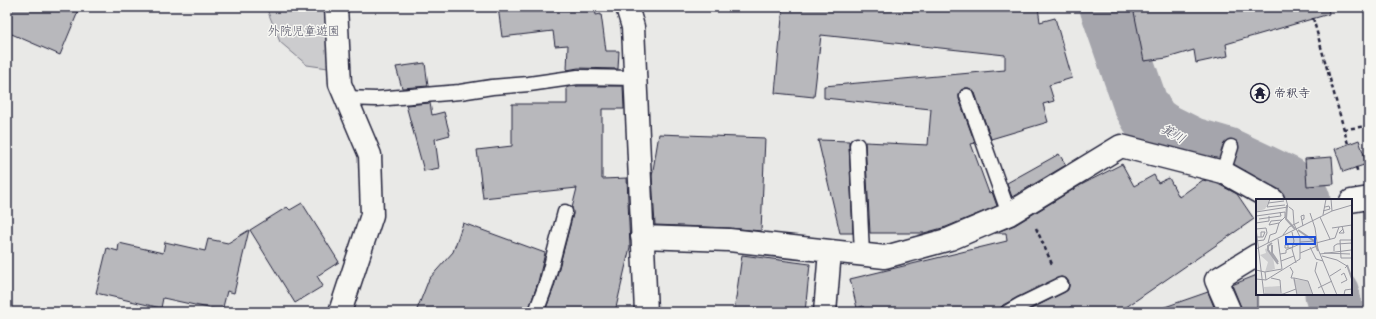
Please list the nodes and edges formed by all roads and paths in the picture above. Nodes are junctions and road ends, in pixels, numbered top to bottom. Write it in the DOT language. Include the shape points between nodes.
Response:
graph roads {
  1 [pos="336,7"];
  2 [pos="627,7"];
  3 [pos="1313,18"];
  4 [pos="635,78"];
  5 [pos="967,96"];
  6 [pos="345,98"];
  7 [pos="1369,126"];
  8 [pos="1344,129"];
  9 [pos="857,144"];
  10 [pos="1348,144"];
  11 [pos="1231,147"];
  12 [pos="1223,172"];
  13 [pos="1369,198"];
  14 [pos="1271,199"];
  15 [pos="1352,201"];
  16 [pos="1018,208"];
  17 [pos="565,212"];
  18 [pos="642,237"];
  19 [pos="830,251"];
  20 [pos="862,254"];
  21 [pos="1256,256"];
  22 [pos="1061,285"];
  23 [pos="340,312"];
  24 [pos="536,312"];
  25 [pos="646,312"];
  26 [pos="825,312"];
  27 [pos="1008,312"];
  28 [pos="1073,312"];
  29 [pos="1230,312"];
  1 -- 6 [label="street" via="340,84"];
  2 -- 4 [label="street" via="633,27"];
  3 -- 8 [label="path"];
  4 -- 6 [label="lane" via="578,76 460,92 376,99"];
  4 -- 18 [label="street"];
  5 -- 16 [label="lane"];
  6 -- 23 [label="street" via="370,155 372,215"];
  7 -- 8 [label="path"];
  8 -- 10 [label="path"];
  9 -- 20 [label="lane"];
  11 -- 12 [label="lane"];
  12 -- 14 [label="street"];
  12 -- 16 [label="street" via="1121,146"];
  13 -- 15 [label="street"];
  16 -- 20 [label="street" via="950,239 885,257"];
  16 -- 22 [label="path"];
  17 -- 24 [label="lane" via="546,285"];
  18 -- 19 [label="street" via="729,240"];
  18 -- 25 [label="street"];
  19 -- 20 [label="street"];
  19 -- 26 [label="street"];
  21 -- 29 [label="street" via="1216,280"];
  22 -- 27 [label="lane"];
  22 -- 28 [label="path"];
}
